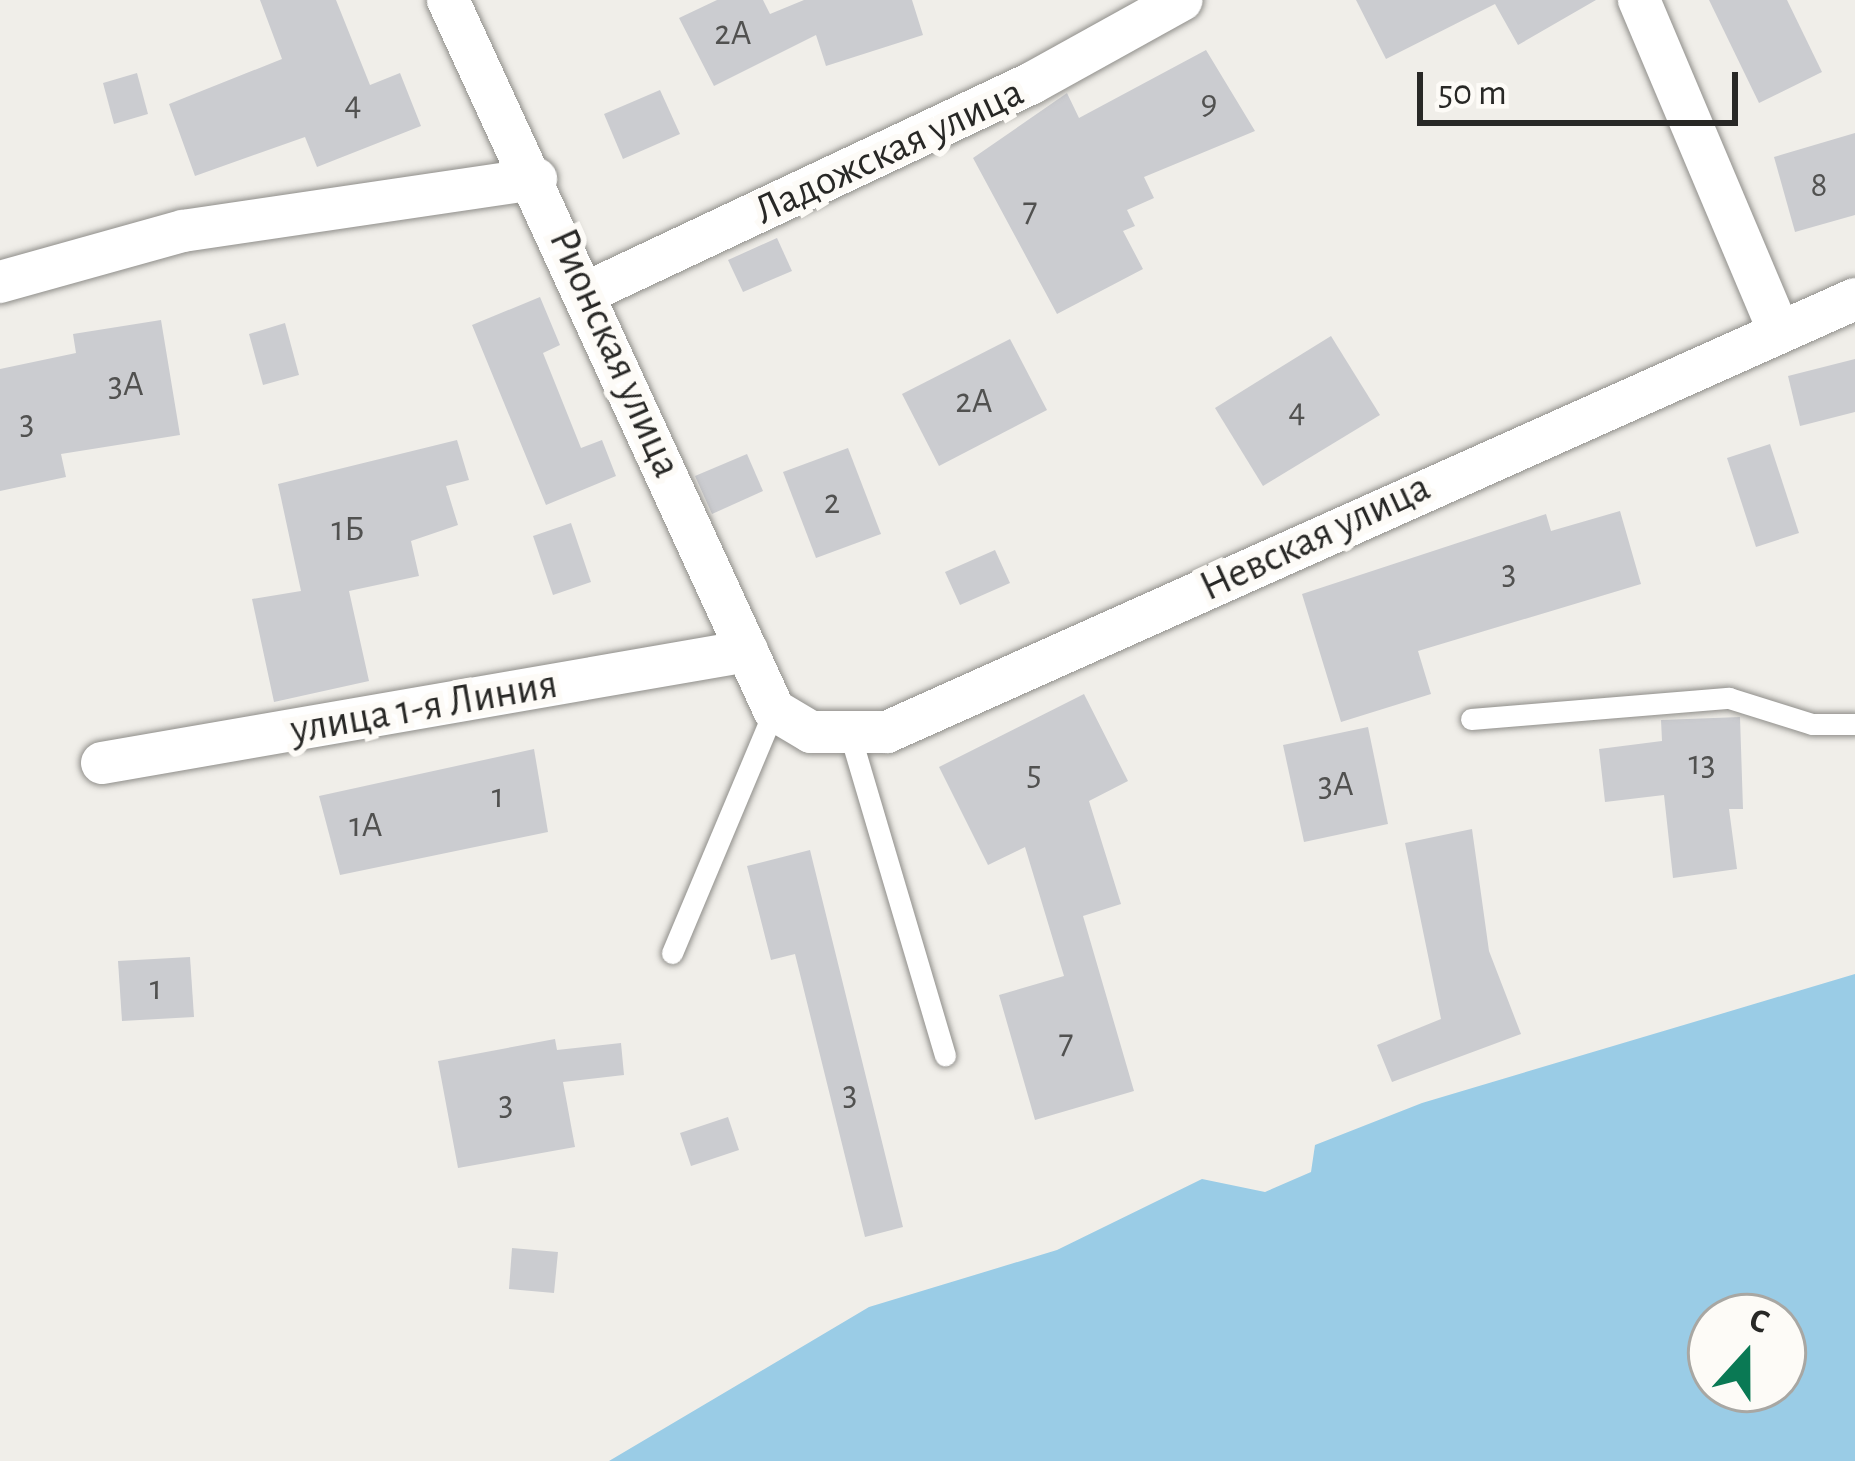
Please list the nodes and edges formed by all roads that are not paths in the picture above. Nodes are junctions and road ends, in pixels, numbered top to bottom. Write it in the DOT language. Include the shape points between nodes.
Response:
graph roads {
  1 [pos="448,0"];
  2 [pos="1182,0"];
  3 [pos="1639,0"];
  4 [pos="536,179"];
  5 [pos="0,282"];
  6 [pos="590,292"];
  7 [pos="1855,299"];
  8 [pos="1776,325"];
  9 [pos="747,651"];
  10 [pos="774,710"];
  11 [pos="1471,719"];
  12 [pos="1855,724"];
  13 [pos="851,739"];
  14 [pos="102,764"];
  15 [pos="672,953"];
  16 [pos="945,1055"];
  1 -- 4 [label="street, Рионская улица"];
  2 -- 6 [label="street, Ладожская улица" via="1032,83"];
  3 -- 8 [label="street"];
  4 -- 5 [label="street" via="183,231"];
  4 -- 6 [label="street, Рионская улица"];
  6 -- 9 [label="street, Рионская улица"];
  7 -- 8 [label="street, Невская улица"];
  8 -- 13 [label="street, Невская улица" via="887,732"];
  9 -- 10 [label="street, Рионская улица"];
  9 -- 14 [label="street, улица 1-я Линия"];
  10 -- 13 [label="street"];
  10 -- 15 [label="lane"];
  11 -- 12 [label="lane" via="1730,698"];
  13 -- 16 [label="lane"];
}
